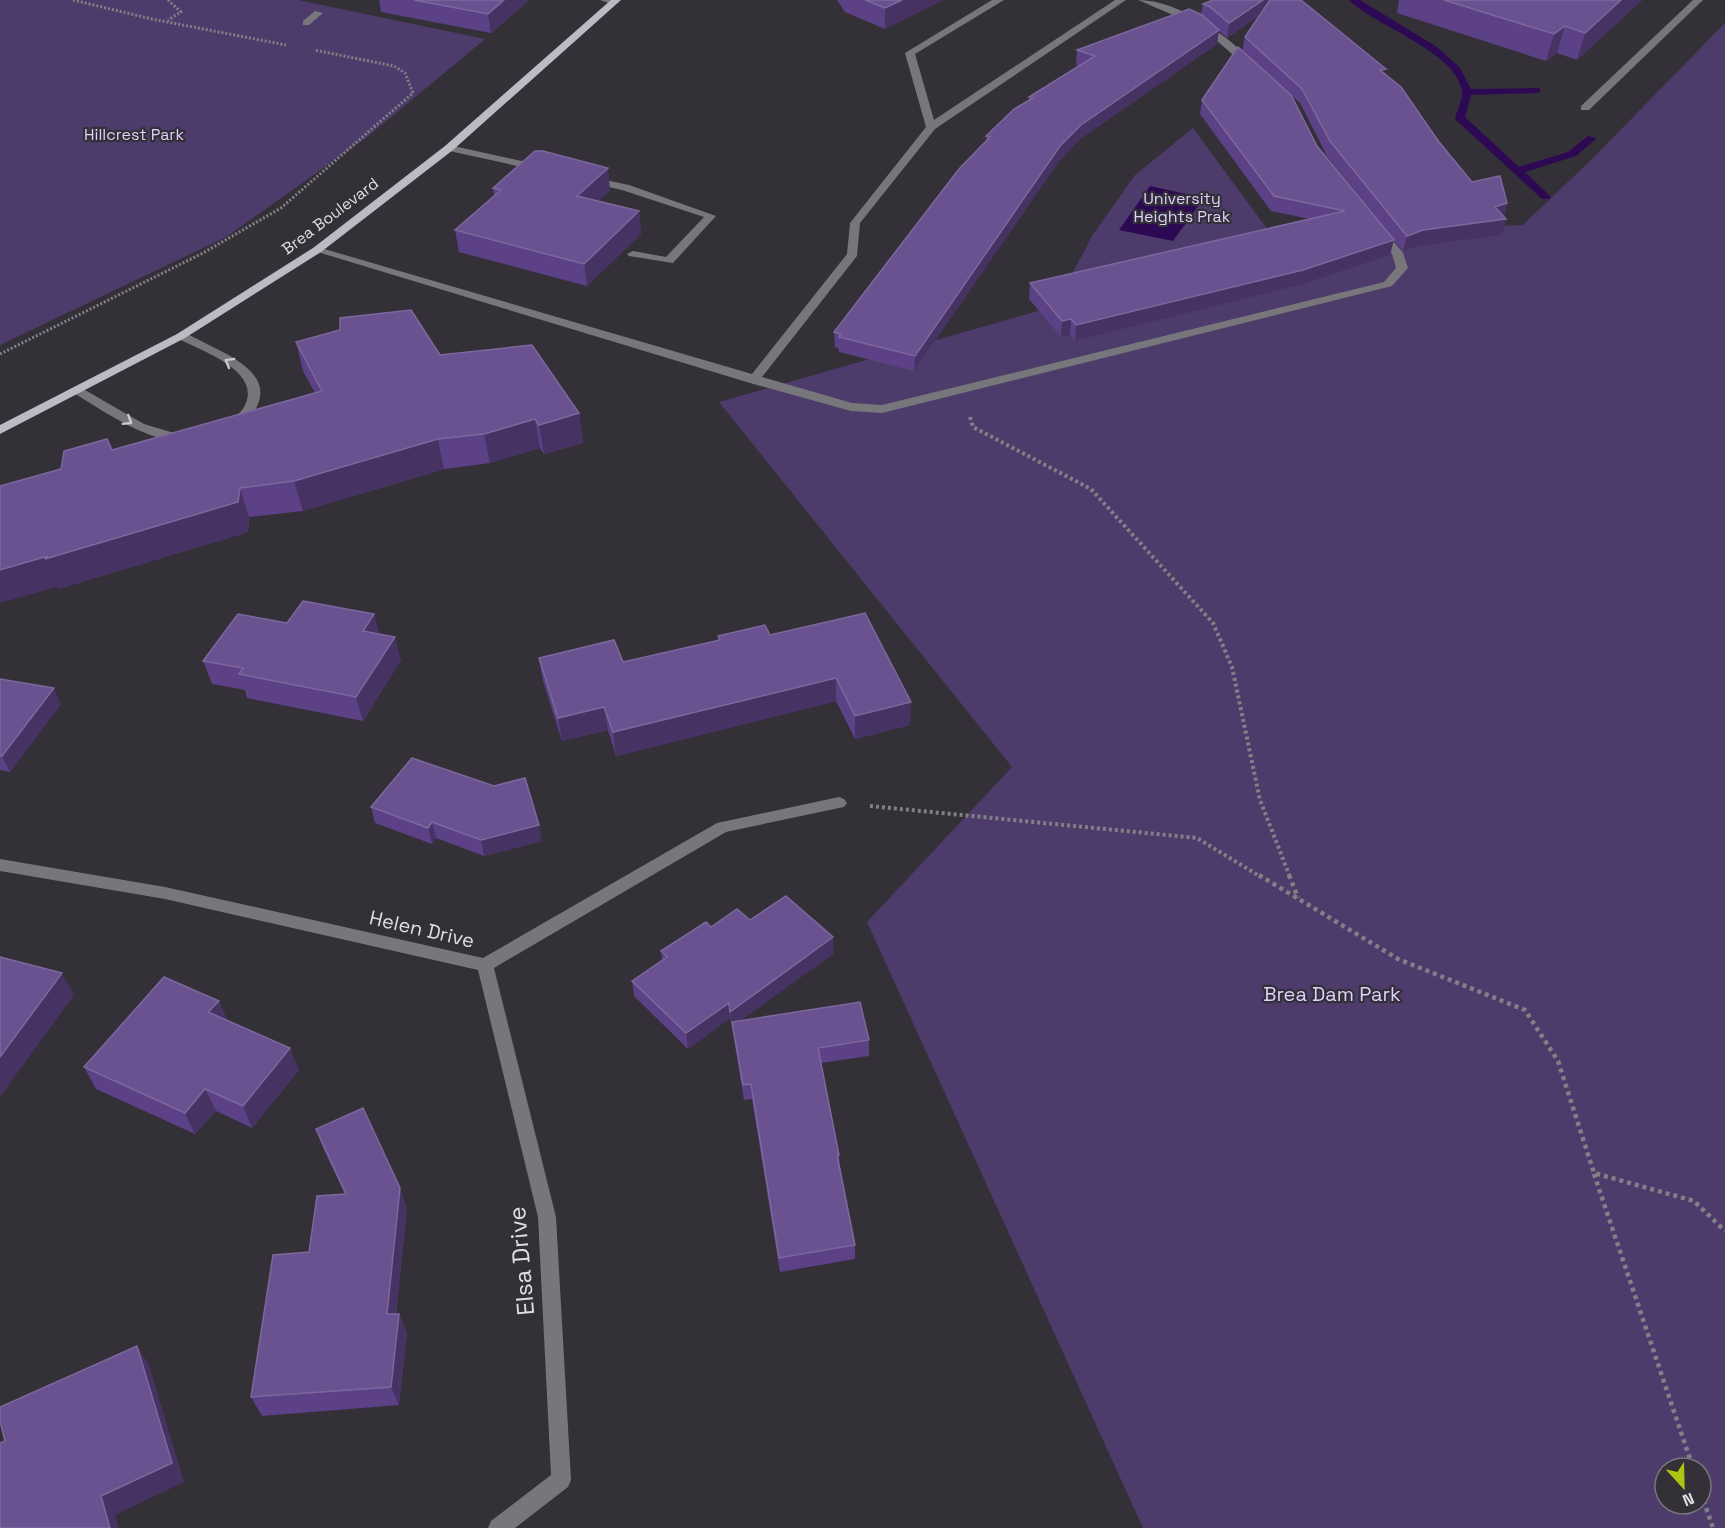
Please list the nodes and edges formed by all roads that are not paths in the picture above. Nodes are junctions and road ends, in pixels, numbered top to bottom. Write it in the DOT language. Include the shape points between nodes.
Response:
graph roads {
  1 [pos="999,0"];
  2 [pos="1120,0"];
  3 [pos="1143,0"];
  4 [pos="1698,0"];
  5 [pos="612,1"];
  6 [pos="318,13"];
  7 [pos="306,23"];
  8 [pos="1260,74"];
  9 [pos="1585,108"];
  10 [pos="931,127"];
  11 [pos="449,148"];
  12 [pos="543,169"];
  13 [pos="582,178"];
  14 [pos="1369,218"];
  15 [pos="317,250"];
  16 [pos="633,254"];
  17 [pos="181,336"];
  18 [pos="754,380"];
  19 [pos="78,390"];
  20 [pos="0,430"];
  21 [pos="222,430"];
  22 [pos="192,437"];
  23 [pos="838,803"];
  24 [pos="0,865"];
  25 [pos="484,965"];
  26 [pos="498,1528"];
  1 -- 10 [label="street" via="910,53"];
  2 -- 10 [label="street"];
  3 -- 8 [label="street" via="1204,26"];
  4 -- 9 [label="street"];
  5 -- 11 [label="main road, Brea Boulevard"];
  6 -- 7 [label="street"];
  10 -- 18 [label="street" via="855,223 853,254"];
  11 -- 12 [label="street"];
  11 -- 15 [label="main road, Brea Boulevard"];
  13 -- 16 [label="street" via="711,216 669,261"];
  14 -- 18 [label="street" via="1397,253 1402,268 1388,284 882,409 851,407"];
  15 -- 17 [label="main road, Brea Boulevard"];
  15 -- 18 [label="street"];
  17 -- 19 [label="main road, Brea Boulevard"];
  21 -- 17 [label="street, one-way" via="246,415 253,404 253,382 243,370"];
  19 -- 20 [label="main road, Brea Boulevard"];
  19 -- 22 [label="street, one-way" via="158,436"];
  23 -- 25 [label="street, Helen Drive" via="722,827"];
  24 -- 25 [label="street, Helen Drive" via="165,893"];
  25 -- 26 [label="street, Elsa Drive" via="547,1217 561,1480"];
}
